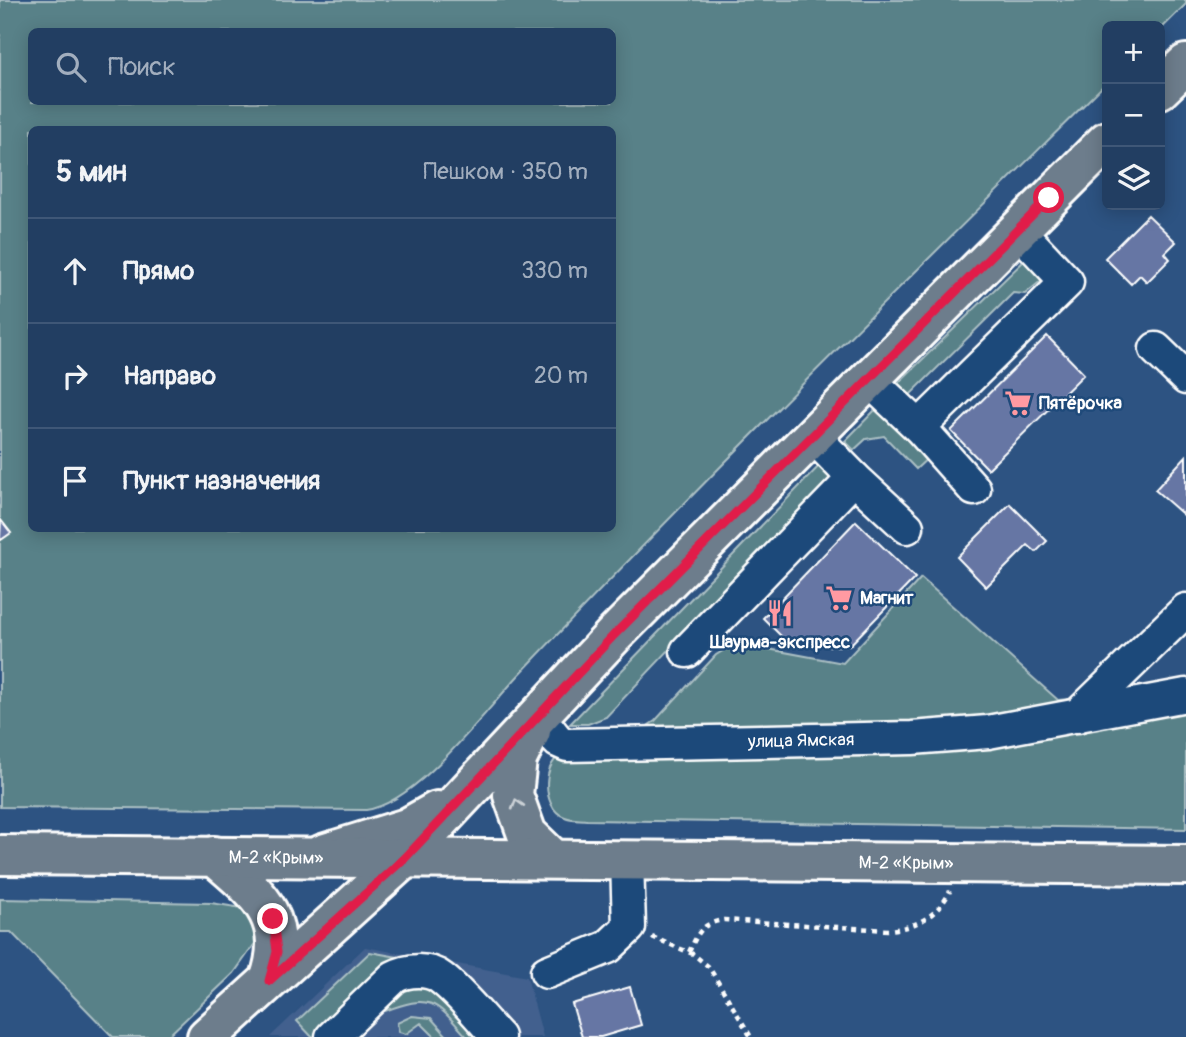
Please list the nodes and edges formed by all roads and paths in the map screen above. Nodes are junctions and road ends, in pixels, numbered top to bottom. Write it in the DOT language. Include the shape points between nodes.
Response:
graph roads {
  1 [pos="1186,64"];
  2 [pos="1165,84"];
  3 [pos="1102,146"];
  4 [pos="1018,230"];
  5 [pos="1156,349"];
  6 [pos="1186,378"];
  7 [pos="868,379"];
  8 [pos="919,427"];
  9 [pos="813,436"];
  10 [pos="854,478"];
  11 [pos="974,489"];
  12 [pos="907,527"];
  13 [pos="1186,610"];
  14 [pos="688,651"];
  15 [pos="1186,695"];
  16 [pos="538,716"];
  17 [pos="1077,716"];
  18 [pos="465,793"];
  19 [pos="0,855"];
  20 [pos="214,856"];
  21 [pos="316,856"];
  22 [pos="406,857"];
  23 [pos="553,859"];
  24 [pos="627,859"];
  25 [pos="964,863"];
  26 [pos="1186,865"];
  27 [pos="629,927"];
  28 [pos="689,952"];
  29 [pos="547,972"];
  30 [pos="269,981"];
  31 [pos="207,1037"];
  32 [pos="332,1037"];
  33 [pos="498,1037"];
  34 [pos="751,1037"];
  1 -- 2 [label="main road"];
  3 -- 4 [label="main road"];
  4 -- 7 [label="main road"];
  4 -- 8 [label="street" via="1074,290"];
  5 -- 6 [label="street"];
  7 -- 8 [label="street"];
  7 -- 9 [label="main road"];
  8 -- 11 [label="street"];
  9 -- 10 [label="street"];
  9 -- 16 [label="main road"];
  10 -- 12 [label="street"];
  10 -- 14 [label="street"];
  13 -- 17 [label="street"];
  15 -- 17 [label="street, улица Ямская"];
  16 -- 17 [label="street, улица Ямская" via="558,741 567,745 912,738 988,732"];
  16 -- 18 [label="main road"];
  23 -- 16 [label="main road, one-way" via="527,834 513,795 517,759"];
  18 -- 21 [label="main road" via="407,828"];
  18 -- 22 [label="main road"];
  19 -- 20 [label="main road, М-2 «Крым»"];
  20 -- 21 [label="main road, М-2 «Крым»"];
  20 -- 30 [label="main road" via="250,887 273,919 277,952"];
  21 -- 22 [label="main road, М-2 «Крым»"];
  22 -- 23 [label="main road, М-2 «Крым»"];
  22 -- 30 [label="main road"];
  23 -- 24 [label="main road, М-2 «Крым»"];
  24 -- 25 [label="main road, М-2 «Крым»"];
  24 -- 27 [label="street"];
  25 -- 26 [label="main road, М-2 «Крым»"];
  25 -- 28 [label="path" via="944,903 924,920 905,928 724,920 710,922 699,932"];
  27 -- 28 [label="path"];
  27 -- 29 [label="street" via="608,947"];
  28 -- 34 [label="path" via="709,967"];
  30 -- 31 [label="main road"];
  32 -- 33 [label="street" via="394,977 418,972 439,976"];
}
